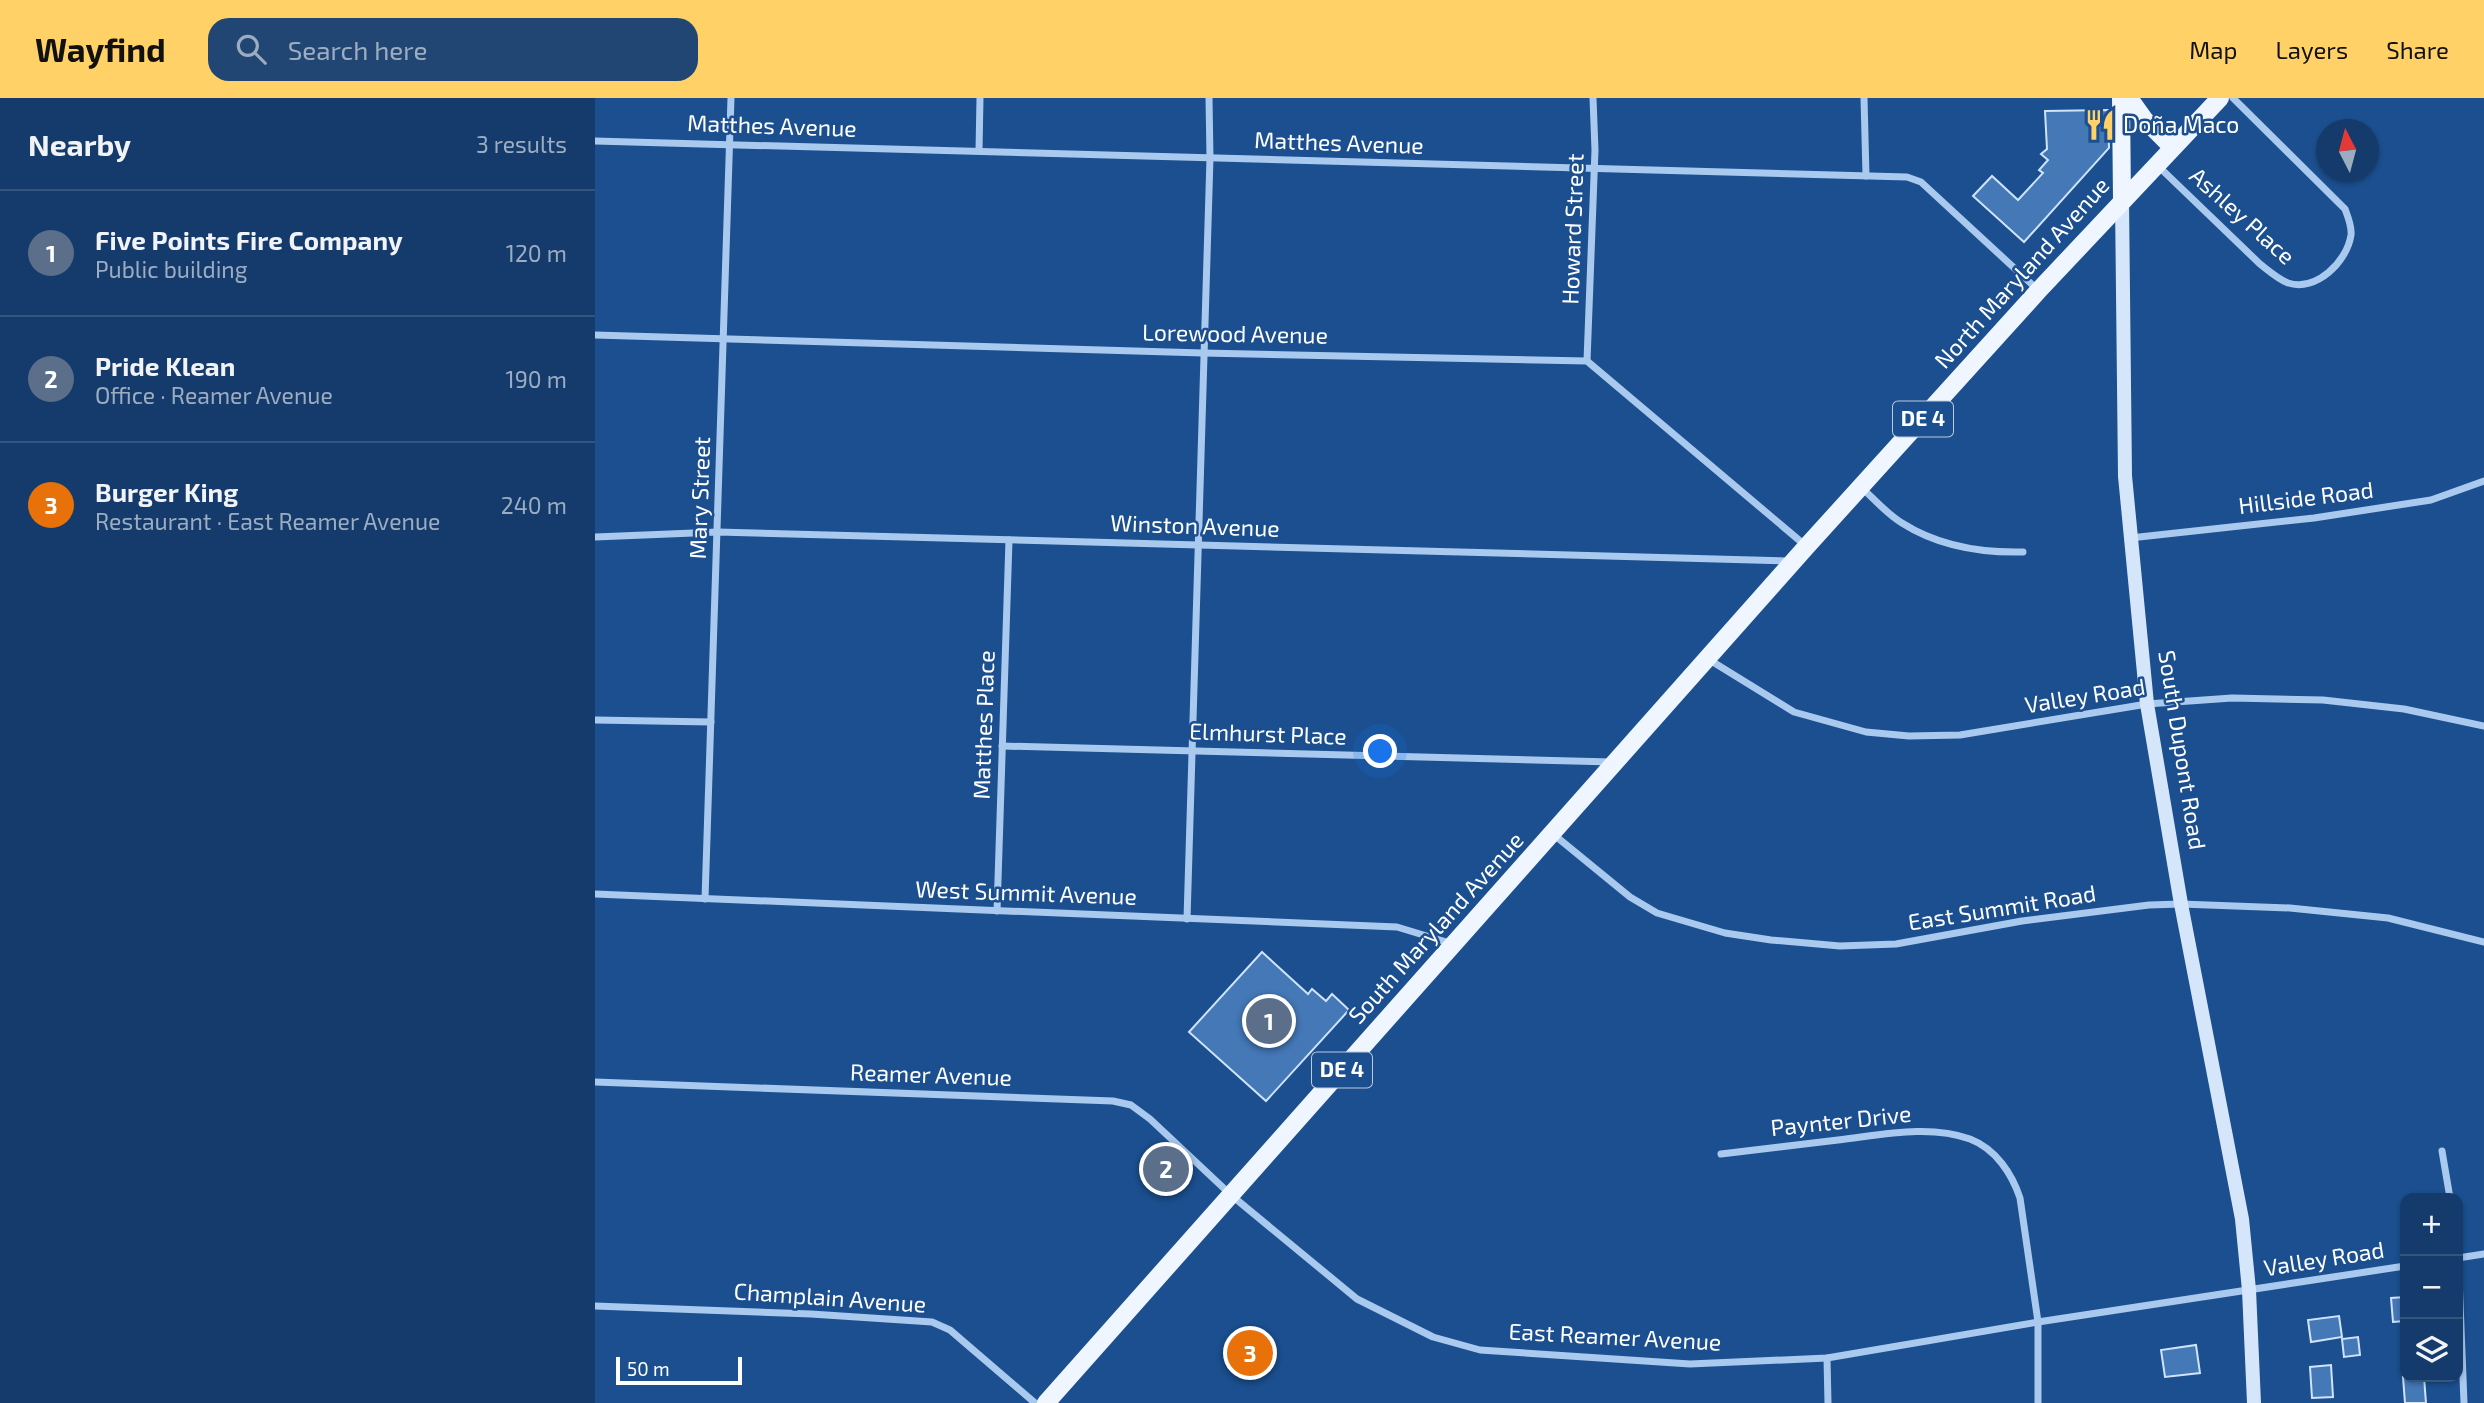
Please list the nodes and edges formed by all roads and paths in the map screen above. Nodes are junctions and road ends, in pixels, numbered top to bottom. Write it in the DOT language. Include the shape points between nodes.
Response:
graph roads {
  1 [pos="731,98"];
  2 [pos="980,98"];
  3 [pos="1209,98"];
  4 [pos="1594,98"];
  5 [pos="1864,98"];
  6 [pos="2121,98"];
  7 [pos="2129,98"];
  8 [pos="2220,98"];
  9 [pos="2234,98"];
  10 [pos="595,141"];
  11 [pos="730,144"];
  12 [pos="2172,146"];
  13 [pos="979,151"];
  14 [pos="1210,158"];
  15 [pos="2156,164"];
  16 [pos="1594,170"];
  17 [pos="1866,176"];
  18 [pos="2122,200"];
  19 [pos="2039,290"];
  20 [pos="595,335"];
  21 [pos="724,339"];
  22 [pos="1203,353"];
  23 [pos="1587,361"];
  24 [pos="2484,481"];
  25 [pos="1861,487"];
  26 [pos="718,532"];
  27 [pos="595,537"];
  28 [pos="2130,538"];
  29 [pos="1009,540"];
  30 [pos="1197,545"];
  31 [pos="1806,547"];
  32 [pos="2023,552"];
  33 [pos="1793,561"];
  34 [pos="1707,659"];
  35 [pos="2147,704"];
  36 [pos="595,720"];
  37 [pos="711,722"];
  38 [pos="2484,726"];
  39 [pos="1002,746"];
  40 [pos="1192,751"];
  41 [pos="1616,762"];
  42 [pos="1553,834"];
  43 [pos="595,894"];
  44 [pos="705,899"];
  45 [pos="2181,904"];
  46 [pos="997,911"];
  47 [pos="1187,919"];
  48 [pos="2484,942"];
  49 [pos="1454,944"];
  50 [pos="595,1082"];
  51 [pos="2442,1151"];
  52 [pos="1721,1154"];
  53 [pos="2449,1193"];
  54 [pos="1231,1195"];
  55 [pos="2484,1254"];
  56 [pos="2463,1257"];
  57 [pos="2400,1267"];
  58 [pos="2249,1290"];
  59 [pos="595,1306"];
  60 [pos="2461,1319"];
  61 [pos="2038,1322"];
  62 [pos="1827,1357"];
  63 [pos="1035,1403"];
  64 [pos="1046,1403"];
  65 [pos="1828,1403"];
  66 [pos="2038,1403"];
  67 [pos="2254,1403"];
  68 [pos="2464,1403"];
  1 -- 11 [label="street, Mary Street"];
  2 -- 13 [label="street"];
  3 -- 14 [label="street"];
  4 -- 16 [label="street, Howard Street"];
  5 -- 17 [label="street"];
  6 -- 18 [label="main road, South Dupont Road"];
  7 -- 12 [label="main road"];
  8 -- 12 [label="main road, North Maryland Avenue / DE 4"];
  9 -- 15 [label="street, Ashley Place" via="2345,209 2351,234 2343,255 2325,275 2299,284 2278,278"];
  10 -- 11 [label="street, Matthes Avenue"];
  11 -- 13 [label="street, Matthes Avenue"];
  11 -- 21 [label="street, Mary Street"];
  12 -- 15 [label="main road, North Maryland Avenue / DE 4"];
  13 -- 14 [label="street, Matthes Avenue"];
  14 -- 16 [label="street, Matthes Avenue"];
  14 -- 22 [label="street"];
  15 -- 18 [label="main road, North Maryland Avenue / DE 4"];
  16 -- 17 [label="street, Matthes Avenue"];
  16 -- 23 [label="street, Howard Street"];
  17 -- 19 [label="street, Matthes Avenue" via="1921,182"];
  18 -- 19 [label="main road, North Maryland Avenue / DE 4"];
  18 -- 28 [label="street, South Dupont Road" via="2125,476"];
  19 -- 25 [label="main road, North Maryland Avenue / DE 4"];
  20 -- 21 [label="street, Lorewood Avenue"];
  21 -- 22 [label="street, Lorewood Avenue"];
  21 -- 26 [label="street, Mary Street"];
  22 -- 23 [label="street, Lorewood Avenue"];
  22 -- 30 [label="street"];
  23 -- 31 [label="street"];
  24 -- 28 [label="street, Hillside Road" via="2431,500"];
  25 -- 31 [label="main road, North Maryland Avenue / DE 4"];
  25 -- 32 [label="street" via="1900,522 1928,537 1967,549"];
  26 -- 27 [label="street, Winston Avenue"];
  26 -- 29 [label="street, Winston Avenue"];
  26 -- 37 [label="street, Mary Street"];
  28 -- 35 [label="street, South Dupont Road"];
  29 -- 30 [label="street, Winston Avenue"];
  29 -- 39 [label="street, Matthes Place"];
  30 -- 33 [label="street, Winston Avenue"];
  30 -- 40 [label="street"];
  31 -- 33 [label="main road, South Maryland Avenue / DE 4"];
  33 -- 34 [label="main road, South Maryland Avenue / DE 4"];
  34 -- 35 [label="street, Valley Road" via="1794,712 1866,732 1960,735"];
  34 -- 41 [label="main road, South Maryland Avenue / DE 4"];
  35 -- 38 [label="street, Valley Road" via="2232,698 2323,700 2404,709"];
  35 -- 45 [label="street, South Dupont Road"];
  36 -- 37 [label="street"];
  37 -- 44 [label="street, Mary Street"];
  39 -- 40 [label="street, Elmhurst Place"];
  39 -- 46 [label="street, Matthes Place"];
  40 -- 41 [label="street, Elmhurst Place"];
  40 -- 47 [label="street"];
  41 -- 42 [label="main road, South Maryland Avenue / DE 4"];
  42 -- 45 [label="street, East Summit Road" via="1630,897 1657,913 1725,933 1771,940 1840,946 1896,944 2022,921"];
  42 -- 49 [label="main road, South Maryland Avenue / DE 4"];
  43 -- 44 [label="street, West Summit Avenue"];
  44 -- 46 [label="street, West Summit Avenue"];
  45 -- 48 [label="street, East Summit Road" via="2388,918"];
  45 -- 58 [label="street, South Dupont Road" via="2242,1219"];
  46 -- 47 [label="street, West Summit Avenue"];
  47 -- 49 [label="street, West Summit Avenue" via="1397,927"];
  49 -- 54 [label="main road, South Maryland Avenue / DE 4"];
  50 -- 54 [label="street, Reamer Avenue" via="1119,1102 1150,1119"];
  51 -- 53 [label="street"];
  52 -- 61 [label="street, Paynter Drive" via="1905,1132 1937,1132 1972,1140 2001,1162 2014,1179"];
  54 -- 62 [label="street, East Reamer Avenue" via="1357,1299 1433,1337 1480,1350 1690,1364"];
  54 -- 64 [label="main road, South Maryland Avenue / DE 4"];
  55 -- 56 [label="street"];
  57 -- 58 [label="street, Valley Road"];
  58 -- 61 [label="street, East Reamer Avenue"];
  58 -- 67 [label="street, South Dupont Road"];
  59 -- 63 [label="street, Champlain Avenue" via="932,1322 950,1330"];
  60 -- 68 [label="street"];
  61 -- 62 [label="street, East Reamer Avenue"];
  61 -- 66 [label="street, Paynter Drive"];
  62 -- 65 [label="street"];
}
